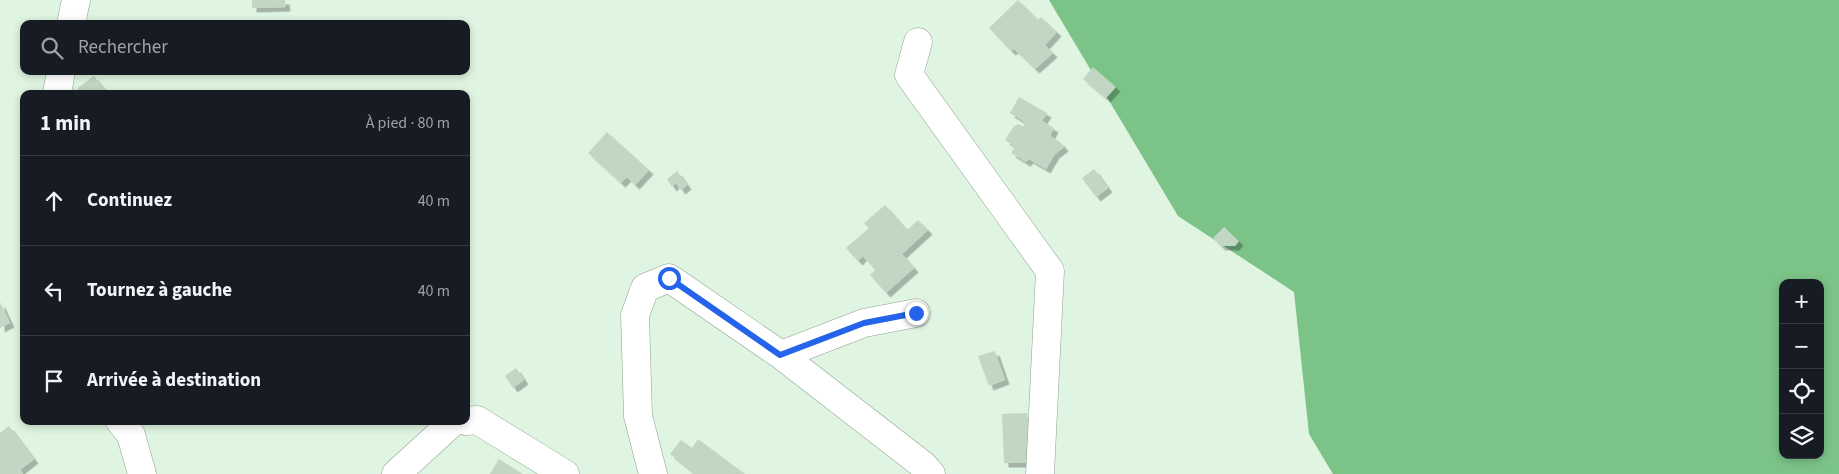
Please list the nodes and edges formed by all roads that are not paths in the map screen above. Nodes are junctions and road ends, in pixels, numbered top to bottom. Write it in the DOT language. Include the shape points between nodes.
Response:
graph roads {
  1 [pos="76,0"];
  2 [pos="72,20"];
  3 [pos="918,42"];
  4 [pos="61,75"];
  5 [pos="58,90"];
  6 [pos="916,313"];
  7 [pos="780,355"];
  8 [pos="470,421"];
  9 [pos="123,425"];
  10 [pos="450,425"];
  11 [pos="142,474"];
  12 [pos="396,474"];
  13 [pos="565,474"];
  14 [pos="652,474"];
  15 [pos="930,474"];
  16 [pos="1040,474"];
  1 -- 2 [label="street"];
  3 -- 16 [label="street" via="909,75 1050,271"];
  4 -- 5 [label="street"];
  6 -- 7 [label="street" via="864,323"];
  7 -- 14 [label="street" via="669,278 645,288 635,315 638,416"];
  7 -- 15 [label="street" via="923,465"];
  8 -- 13 [label="street" via="477,420"];
  9 -- 11 [label="street" via="131,436"];
  10 -- 12 [label="street"];
}
